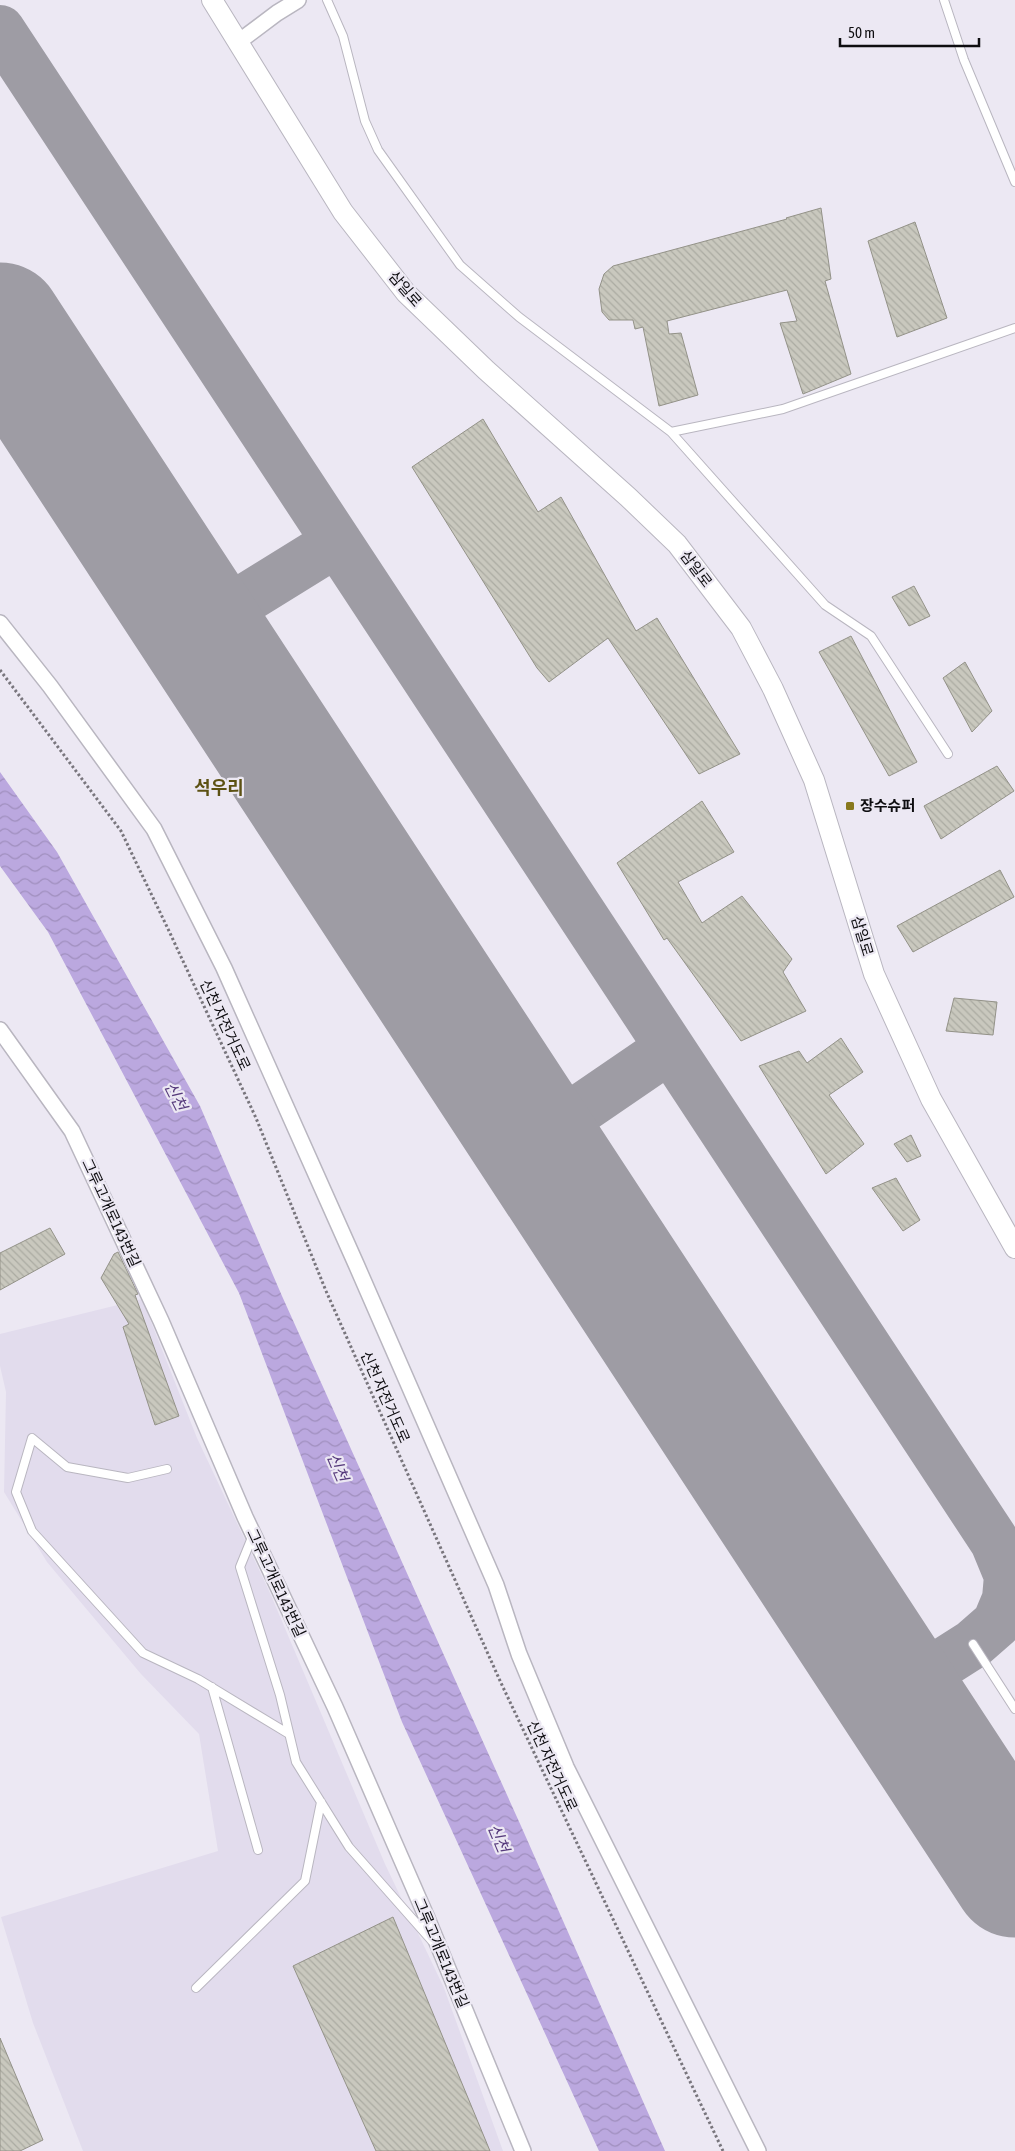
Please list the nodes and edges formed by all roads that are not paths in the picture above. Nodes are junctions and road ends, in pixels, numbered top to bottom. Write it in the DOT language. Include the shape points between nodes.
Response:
graph roads {
  1 [pos="212,0"];
  2 [pos="298,0"];
  3 [pos="327,0"];
  4 [pos="944,0"];
  5 [pos="237,43"];
  6 [pos="1015,182"];
  7 [pos="1015,328"];
  8 [pos="671,432"];
  9 [pos="0,623"];
  10 [pos="948,754"];
  11 [pos="0,1030"];
  12 [pos="1015,1248"];
  13 [pos="167,1470"];
  14 [pos="253,1535"];
  15 [pos="973,1644"];
  16 [pos="212,1686"];
  17 [pos="1015,1709"];
  18 [pos="290,1734"];
  19 [pos="321,1802"];
  20 [pos="258,1850"];
  21 [pos="440,1950"];
  22 [pos="196,1988"];
  23 [pos="523,2151"];
  24 [pos="758,2151"];
  1 -- 5 [label="main road, 삼일로"];
  2 -- 5 [label="street"];
  3 -- 8 [label="lane" via="343,36 365,121 378,150 460,265 518,317"];
  4 -- 6 [label="lane" via="964,60"];
  5 -- 12 [label="main road, 삼일로" via="343,212 406,293 677,544 741,628 814,780 874,974 931,1100"];
  7 -- 8 [label="lane" via="783,409"];
  8 -- 10 [label="lane" via="826,605 871,636"];
  9 -- 24 [label="street" via="154,829 224,968 496,1585 518,1654 566,1767"];
  11 -- 14 [label="street, 그루고개로143번길" via="72,1131 161,1321"];
  13 -- 16 [label="lane" via="128,1478 67,1467 32,1438 16,1492 32,1531 143,1653"];
  14 -- 18 [label="lane" via="240,1567"];
  14 -- 21 [label="street, 그루고개로143번길" via="335,1707"];
  15 -- 17 [label="lane"];
  16 -- 18 [label="lane"];
  16 -- 20 [label="lane"];
  18 -- 19 [label="lane" via="296,1762"];
  19 -- 21 [label="lane" via="349,1846"];
  19 -- 22 [label="lane" via="305,1882"];
  21 -- 23 [label="street, 그루고개로143번길"];
}
